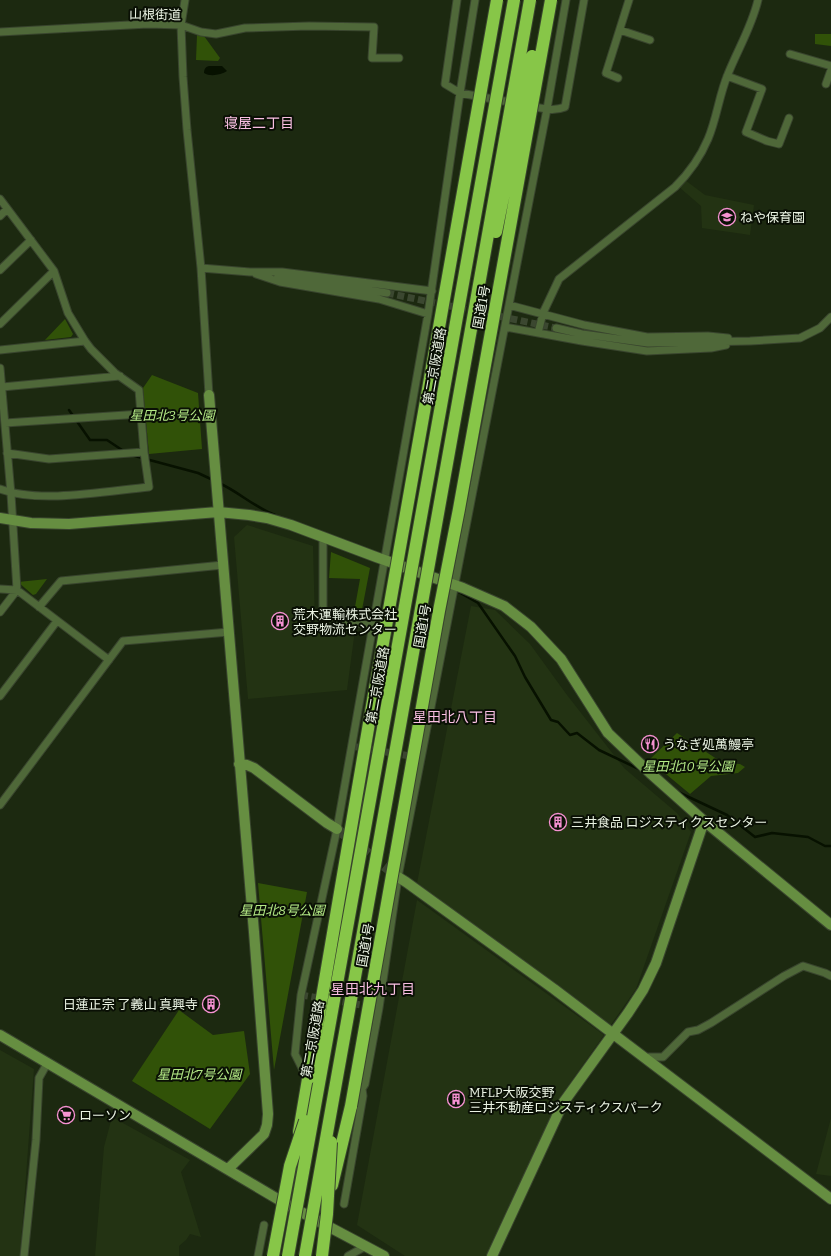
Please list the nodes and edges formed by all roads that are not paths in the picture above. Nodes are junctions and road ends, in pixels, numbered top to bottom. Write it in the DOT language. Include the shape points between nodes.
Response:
graph roads {
  1 [pos="185,0"];
  2 [pos="457,0"];
  3 [pos="476,0"];
  4 [pos="497,0"];
  5 [pos="505,0"];
  6 [pos="514,0"];
  7 [pos="530,0"];
  8 [pos="543,0"];
  9 [pos="551,0"];
  10 [pos="566,0"];
  11 [pos="584,0"];
  12 [pos="629,0"];
  13 [pos="758,0"];
  14 [pos="181,25"];
  15 [pos="620,30"];
  16 [pos="0,32"];
  17 [pos="650,40"];
  18 [pos="790,54"];
  19 [pos="399,58"];
  20 [pos="831,66"];
  21 [pos="831,70"];
  22 [pos="727,76"];
  23 [pos="618,78"];
  24 [pos="826,84"];
  25 [pos="460,93"];
  26 [pos="547,109"];
  27 [pos="789,118"];
  28 [pos="0,199"];
  29 [pos="7,209"];
  30 [pos="0,216"];
  31 [pos="31,240"];
  32 [pos="201,268"];
  33 [pos="0,270"];
  34 [pos="54,271"];
  35 [pos="250,272"];
  36 [pos="432,291"];
  37 [pos="387,294"];
  38 [pos="509,306"];
  39 [pos="543,313"];
  40 [pos="428,314"];
  41 [pos="831,317"];
  42 [pos="0,324"];
  43 [pos="505,327"];
  44 [pos="455,328"];
  45 [pos="556,328"];
  46 [pos="471,329"];
  47 [pos="538,333"];
  48 [pos="85,341"];
  49 [pos="750,341"];
  50 [pos="0,350"];
  51 [pos="0,369"];
  52 [pos="120,376"];
  53 [pos="2,387"];
  54 [pos="209,395"];
  55 [pos="2,410"];
  56 [pos="141,414"];
  57 [pos="410,420"];
  58 [pos="5,423"];
  59 [pos="3,437"];
  60 [pos="144,452"];
  61 [pos="7,453"];
  62 [pos="0,489"];
  63 [pos="411,489"];
  64 [pos="11,494"];
  65 [pos="218,512"];
  66 [pos="0,518"];
  67 [pos="12,520"];
  68 [pos="323,537"];
  69 [pos="384,560"];
  70 [pos="223,565"];
  71 [pos="454,585"];
  72 [pos="0,588"];
  73 [pos="17,590"];
  74 [pos="39,607"];
  75 [pos="0,612"];
  76 [pos="57,620"];
  77 [pos="372,626"];
  78 [pos="229,632"];
  79 [pos="385,636"];
  80 [pos="369,645"];
  81 [pos="109,660"];
  82 [pos="0,696"];
  83 [pos="239,764"];
  84 [pos="0,805"];
  85 [pos="704,820"];
  86 [pos="337,829"];
  87 [pos="398,878"];
  88 [pos="831,925"];
  89 [pos="831,976"];
  90 [pos="612,1034"];
  91 [pos="0,1035"];
  92 [pos="646,1060"];
  93 [pos="48,1062"];
  94 [pos="313,1081"];
  95 [pos="335,1084"];
  96 [pos="362,1089"];
  97 [pos="351,1106"];
  98 [pos="228,1169"];
  99 [pos="831,1199"];
  100 [pos="286,1204"];
  101 [pos="344,1204"];
  102 [pos="322,1224"];
  103 [pos="264,1225"];
  104 [pos="366,1246"];
  105 [pos="24,1256"];
  106 [pos="258,1256"];
  107 [pos="273,1256"];
  108 [pos="288,1256"];
  109 [pos="305,1256"];
  110 [pos="316,1256"];
  111 [pos="322,1256"];
  112 [pos="348,1256"];
  113 [pos="384,1256"];
  114 [pos="492,1256"];
  1 -- 14 [label="street"];
  2 -- 25 [label="street" via="445,84"];
  3 -- 25 [label="street"];
  4 -- 63 [label="highway, bridge"];
  5 -- 44 [label="highway, bridge" via="462,229"];
  6 -- 44 [label="highway, 第二京阪道路, bridge"];
  7 -- 46 [label="highway, bridge"];
  8 -- 46 [label="highway, bridge" via="501,213"];
  9 -- 97 [label="highway, 国道1号, bridge"];
  10 -- 26 [label="street"];
  11 -- 26 [label="street" via="565,106 558,110"];
  12 -- 15 [label="street"];
  13 -- 22 [label="street"];
  14 -- 16 [label="street, 山根街道" via="148,24"];
  14 -- 19 [label="street, 山根街道" via="200,32 216,34 245,28 374,26 372,58"];
  14 -- 32 [label="street" via="187,130"];
  15 -- 17 [label="street"];
  15 -- 23 [label="street" via="606,73"];
  18 -- 20 [label="street"];
  21 -- 24 [label="street"];
  22 -- 27 [label="street" via="762,89 746,132 779,144"];
  22 -- 39 [label="street" via="708,139 688,174 559,279"];
  25 -- 26 [label="street"];
  25 -- 36 [label="street"];
  26 -- 38 [label="street"];
  28 -- 29 [label="street"];
  29 -- 30 [label="street"];
  29 -- 31 [label="street"];
  31 -- 33 [label="street"];
  31 -- 34 [label="street"];
  32 -- 35 [label="street"];
  32 -- 54 [label="street"];
  34 -- 42 [label="street"];
  34 -- 48 [label="street" via="68,313"];
  35 -- 36 [label="street" via="282,272"];
  35 -- 37 [label="street"];
  35 -- 40 [label="street" via="280,282 379,299"];
  36 -- 40 [label="street"];
  38 -- 39 [label="street"];
  38 -- 43 [label="street"];
  39 -- 47 [label="street"];
  39 -- 49 [label="street" via="584,325 647,337 708,336"];
  40 -- 57 [label="street"];
  41 -- 49 [label="street" via="820,328 800,338"];
  43 -- 47 [label="street"];
  43 -- 71 [label="street"];
  44 -- 94 [label="highway, 第二京阪道路, bridge"];
  45 -- 49 [label="street" via="648,343"];
  46 -- 95 [label="highway, bridge"];
  47 -- 49 [label="street" via="647,352 711,348"];
  48 -- 50 [label="street"];
  48 -- 52 [label="street"];
  51 -- 53 [label="street"];
  52 -- 53 [label="street"];
  52 -- 56 [label="street" via="139,390"];
  53 -- 55 [label="street"];
  54 -- 65 [label="street"];
  55 -- 58 [label="street"];
  56 -- 58 [label="street"];
  56 -- 60 [label="street"];
  57 -- 63 [label="street" via="415,443"];
  57 -- 69 [label="street"];
  58 -- 59 [label="street"];
  59 -- 61 [label="street"];
  60 -- 61 [label="street" via="49,459"];
  60 -- 64 [label="street" via="149,487 55,496"];
  61 -- 64 [label="street"];
  62 -- 64 [label="street"];
  63 -- 79 [label="highway, bridge"];
  64 -- 67 [label="street"];
  65 -- 67 [label="street" via="69,524"];
  65 -- 68 [label="street" via="267,518"];
  65 -- 70 [label="street"];
  66 -- 67 [label="street"];
  67 -- 73 [label="street"];
  68 -- 69 [label="street"];
  68 -- 77 [label="street" via="323,616"];
  69 -- 71 [label="street"];
  69 -- 77 [label="street"];
  70 -- 74 [label="street" via="61,581"];
  70 -- 78 [label="street"];
  71 -- 85 [label="street" via="504,606 531,627 561,659 608,733"];
  71 -- 87 [label="street"];
  72 -- 73 [label="street"];
  73 -- 74 [label="street"];
  73 -- 75 [label="street"];
  74 -- 76 [label="street"];
  76 -- 81 [label="street"];
  76 -- 82 [label="street"];
  77 -- 80 [label="street"];
  78 -- 81 [label="street" via="123,641"];
  78 -- 83 [label="street"];
  79 -- 80 [label="street"];
  79 -- 94 [label="highway, bridge" via="371,709"];
  80 -- 86 [label="street"];
  81 -- 84 [label="street"];
  83 -- 86 [label="street" via="247,764 254,768"];
  83 -- 98 [label="street" via="267,1125 264,1134"];
  85 -- 88 [label="street"];
  85 -- 90 [label="street" via="656,963 643,990"];
  86 -- 94 [label="street" via="301,995 294,1054"];
  87 -- 90 [label="street"];
  87 -- 96 [label="street" via="379,1008"];
  89 -- 92 [label="street" via="803,966 711,1023 688,1032 663,1057 649,1056"];
  90 -- 92 [label="street"];
  90 -- 114 [label="street" via="563,1103"];
  91 -- 93 [label="street"];
  92 -- 99 [label="street"];
  93 -- 98 [label="street"];
  93 -- 105 [label="street" via="39,1078 36,1140"];
  94 -- 100 [label="highway"];
  94 -- 107 [label="highway, bridge" via="290,1166"];
  94 -- 108 [label="highway, 第二京阪道路, bridge"];
  95 -- 109 [label="highway, bridge"];
  95 -- 111 [label="highway, bridge"];
  96 -- 97 [label="street"];
  96 -- 101 [label="street" via="363,1096"];
  97 -- 102 [label="highway, 国道1号"];
  98 -- 100 [label="street"];
  100 -- 102 [label="street"];
  100 -- 107 [label="highway, bridge"];
  102 -- 104 [label="street"];
  102 -- 110 [label="highway, 国道1号"];
  103 -- 106 [label="street"];
  104 -- 112 [label="street"];
  104 -- 113 [label="street"];
}
